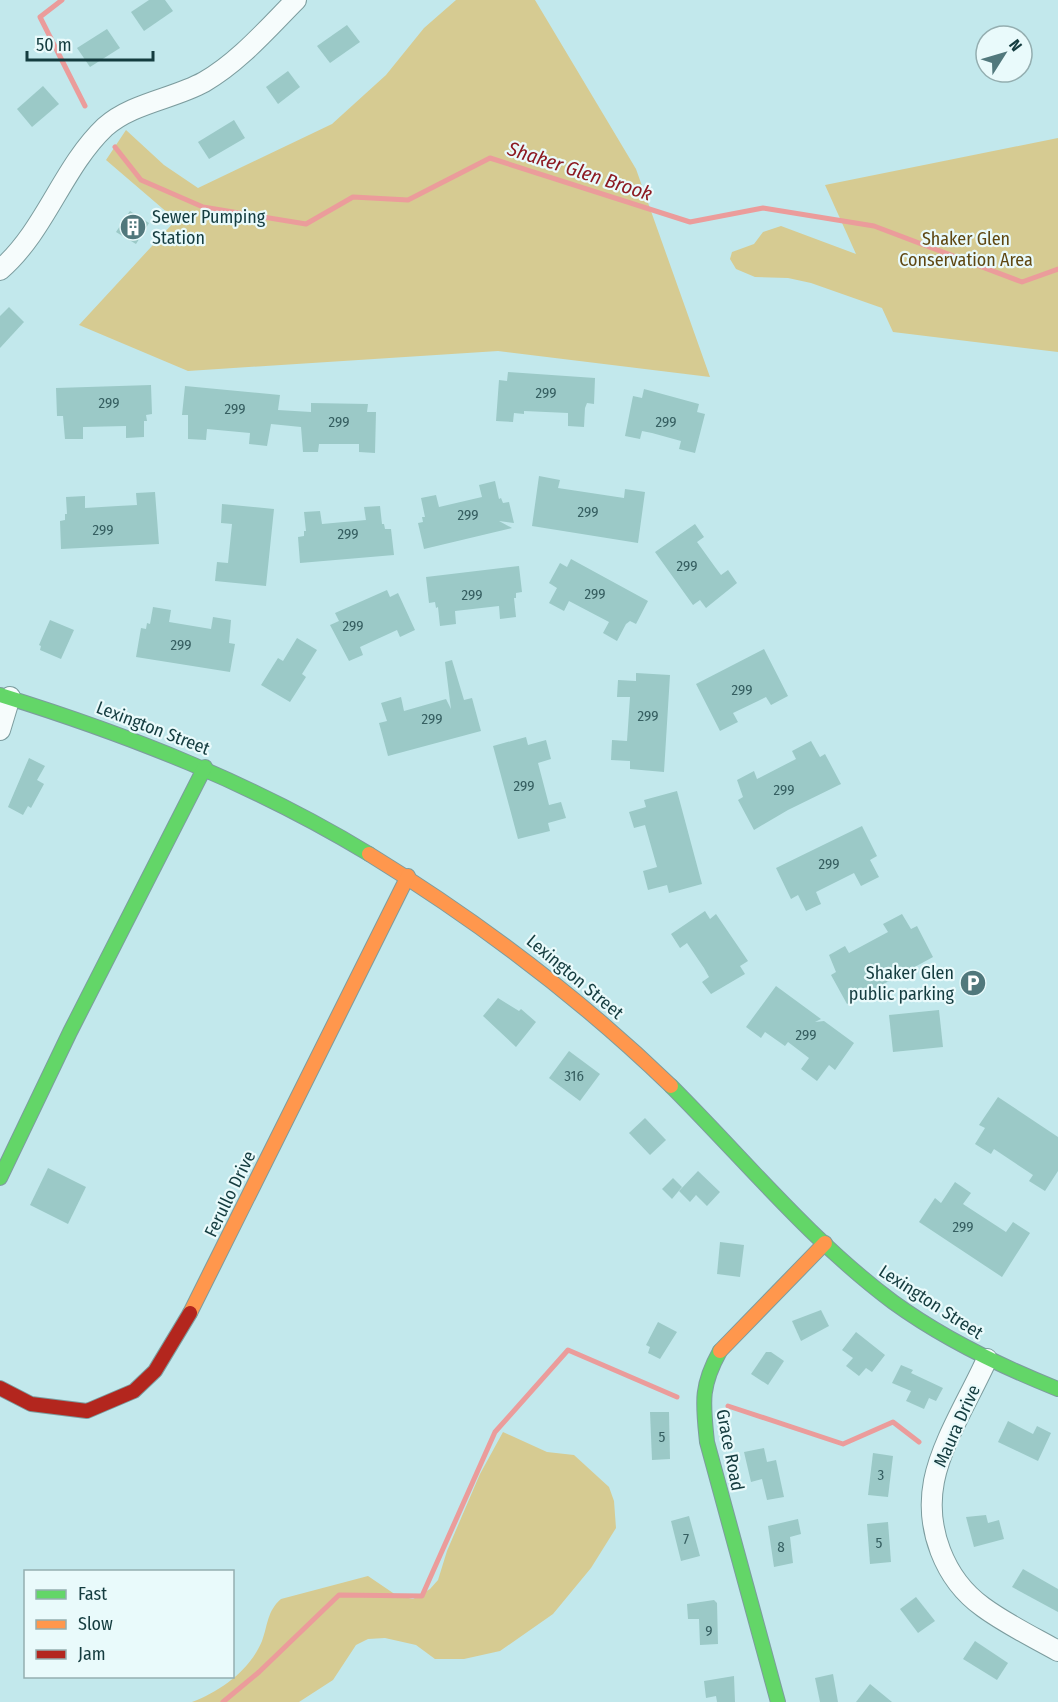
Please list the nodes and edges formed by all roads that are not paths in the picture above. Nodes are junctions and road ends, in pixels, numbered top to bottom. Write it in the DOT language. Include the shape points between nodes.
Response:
graph roads {
  1 [pos="296,0"];
  2 [pos="0,270"];
  3 [pos="5,696"];
  4 [pos="0,730"];
  5 [pos="205,767"];
  6 [pos="408,876"];
  7 [pos="0,1178"];
  8 [pos="825,1243"];
  9 [pos="987,1359"];
  10 [pos="0,1388"];
  11 [pos="1058,1389"];
  12 [pos="1058,1651"];
  13 [pos="778,1702"];
  1 -- 2 [label="street" via="215,75 107,126 77,161 28,239"];
  3 -- 4 [label="street"];
  3 -- 5 [label="street, Lexington Street" via="101,726"];
  5 -- 6 [label="street, Lexington Street" via="290,808"];
  5 -- 7 [label="street"];
  6 -- 8 [label="street, Lexington Street" via="510,946 598,1018"];
  6 -- 10 [label="street, Ferullo Drive" via="224,1248 155,1371 134,1391 87,1411 31,1404"];
  8 -- 9 [label="street, Lexington Street" via="901,1307"];
  8 -- 13 [label="street, Grace Road" via="720,1350 709,1370 702,1398 715,1477"];
  9 -- 11 [label="street, Lexington Street"];
  9 -- 12 [label="street, Maura Drive" via="938,1466 932,1497 934,1528 950,1572 970,1596 994,1615"];
}
